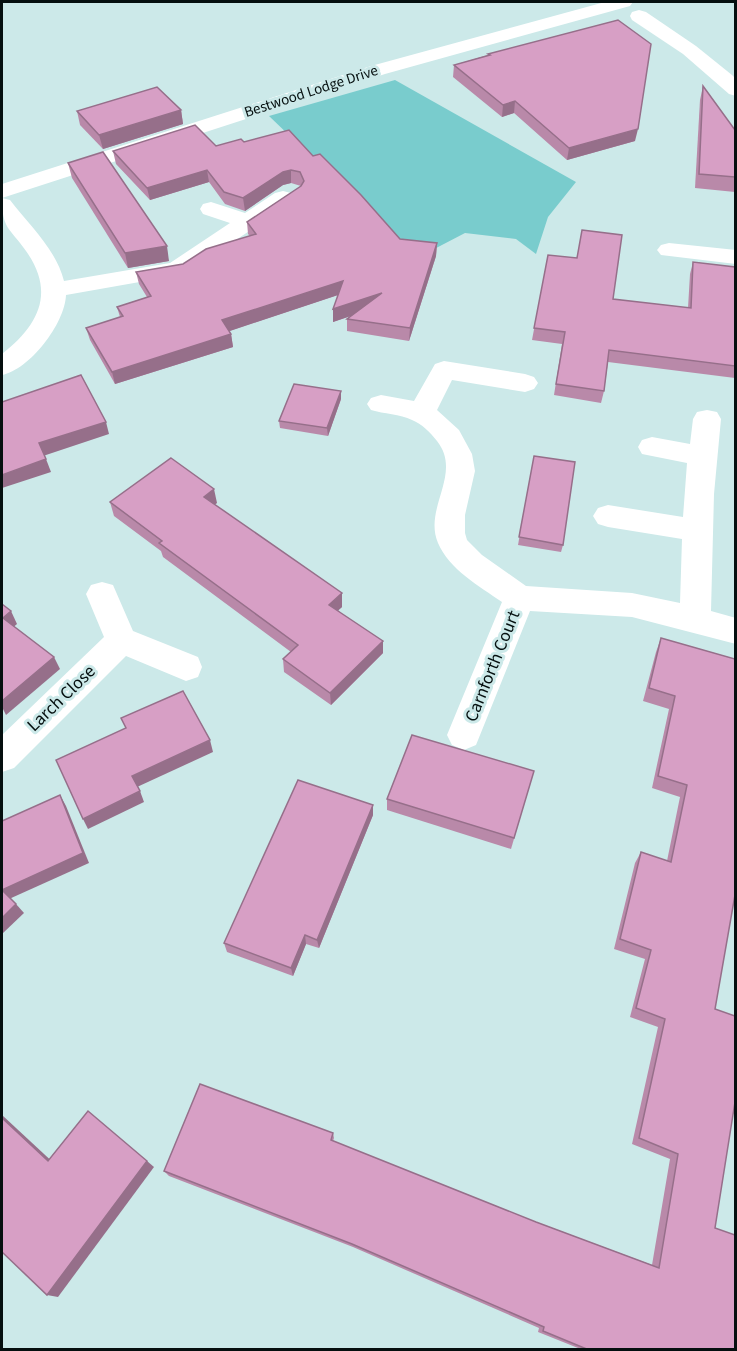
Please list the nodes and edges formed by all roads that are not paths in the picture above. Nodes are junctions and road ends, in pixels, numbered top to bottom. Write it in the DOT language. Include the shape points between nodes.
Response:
graph roads {
  1 [pos="631,9"];
  2 [pos="735,90"];
  3 [pos="2,191"];
  4 [pos="292,192"];
  5 [pos="2,205"];
  6 [pos="211,209"];
  7 [pos="248,222"];
  8 [pos="704,229"];
  9 [pos="669,250"];
  10 [pos="705,254"];
  11 [pos="735,257"];
  12 [pos="54,290"];
  13 [pos="2,367"];
  14 [pos="525,382"];
  15 [pos="381,404"];
  16 [pos="422,413"];
  17 [pos="707,419"];
  18 [pos="652,447"];
  19 [pos="702,456"];
  20 [pos="608,516"];
  21 [pos="697,530"];
  22 [pos="102,594"];
  23 [pos="519,598"];
  24 [pos="694,619"];
  25 [pos="735,631"];
  26 [pos="121,640"];
  27 [pos="186,667"];
  28 [pos="464,735"];
  29 [pos="2,757"];
  1 -- 2 [label="street" via="690,48"];
  1 -- 3 [label="street, Bestwood Lodge Drive" via="378,70"];
  4 -- 7 [label="street"];
  5 -- 12 [label="street" via="42,257"];
  6 -- 7 [label="street"];
  7 -- 12 [label="street" via="177,268"];
  8 -- 10 [label="street"];
  9 -- 10 [label="street"];
  10 -- 11 [label="street"];
  12 -- 13 [label="street" via="53,309 42,329 21,354"];
  14 -- 16 [label="street" via="444,370"];
  15 -- 16 [label="street"];
  16 -- 23 [label="street" via="443,429 455,448 461,469 448,519 452,545"];
  17 -- 19 [label="street"];
  18 -- 19 [label="street"];
  19 -- 21 [label="street"];
  20 -- 21 [label="street"];
  21 -- 24 [label="street"];
  22 -- 26 [label="street"];
  23 -- 24 [label="street" via="632,605"];
  23 -- 28 [label="street, Carnforth Court"];
  24 -- 25 [label="street"];
  26 -- 27 [label="street"];
  26 -- 29 [label="street, Larch Close"];
}
